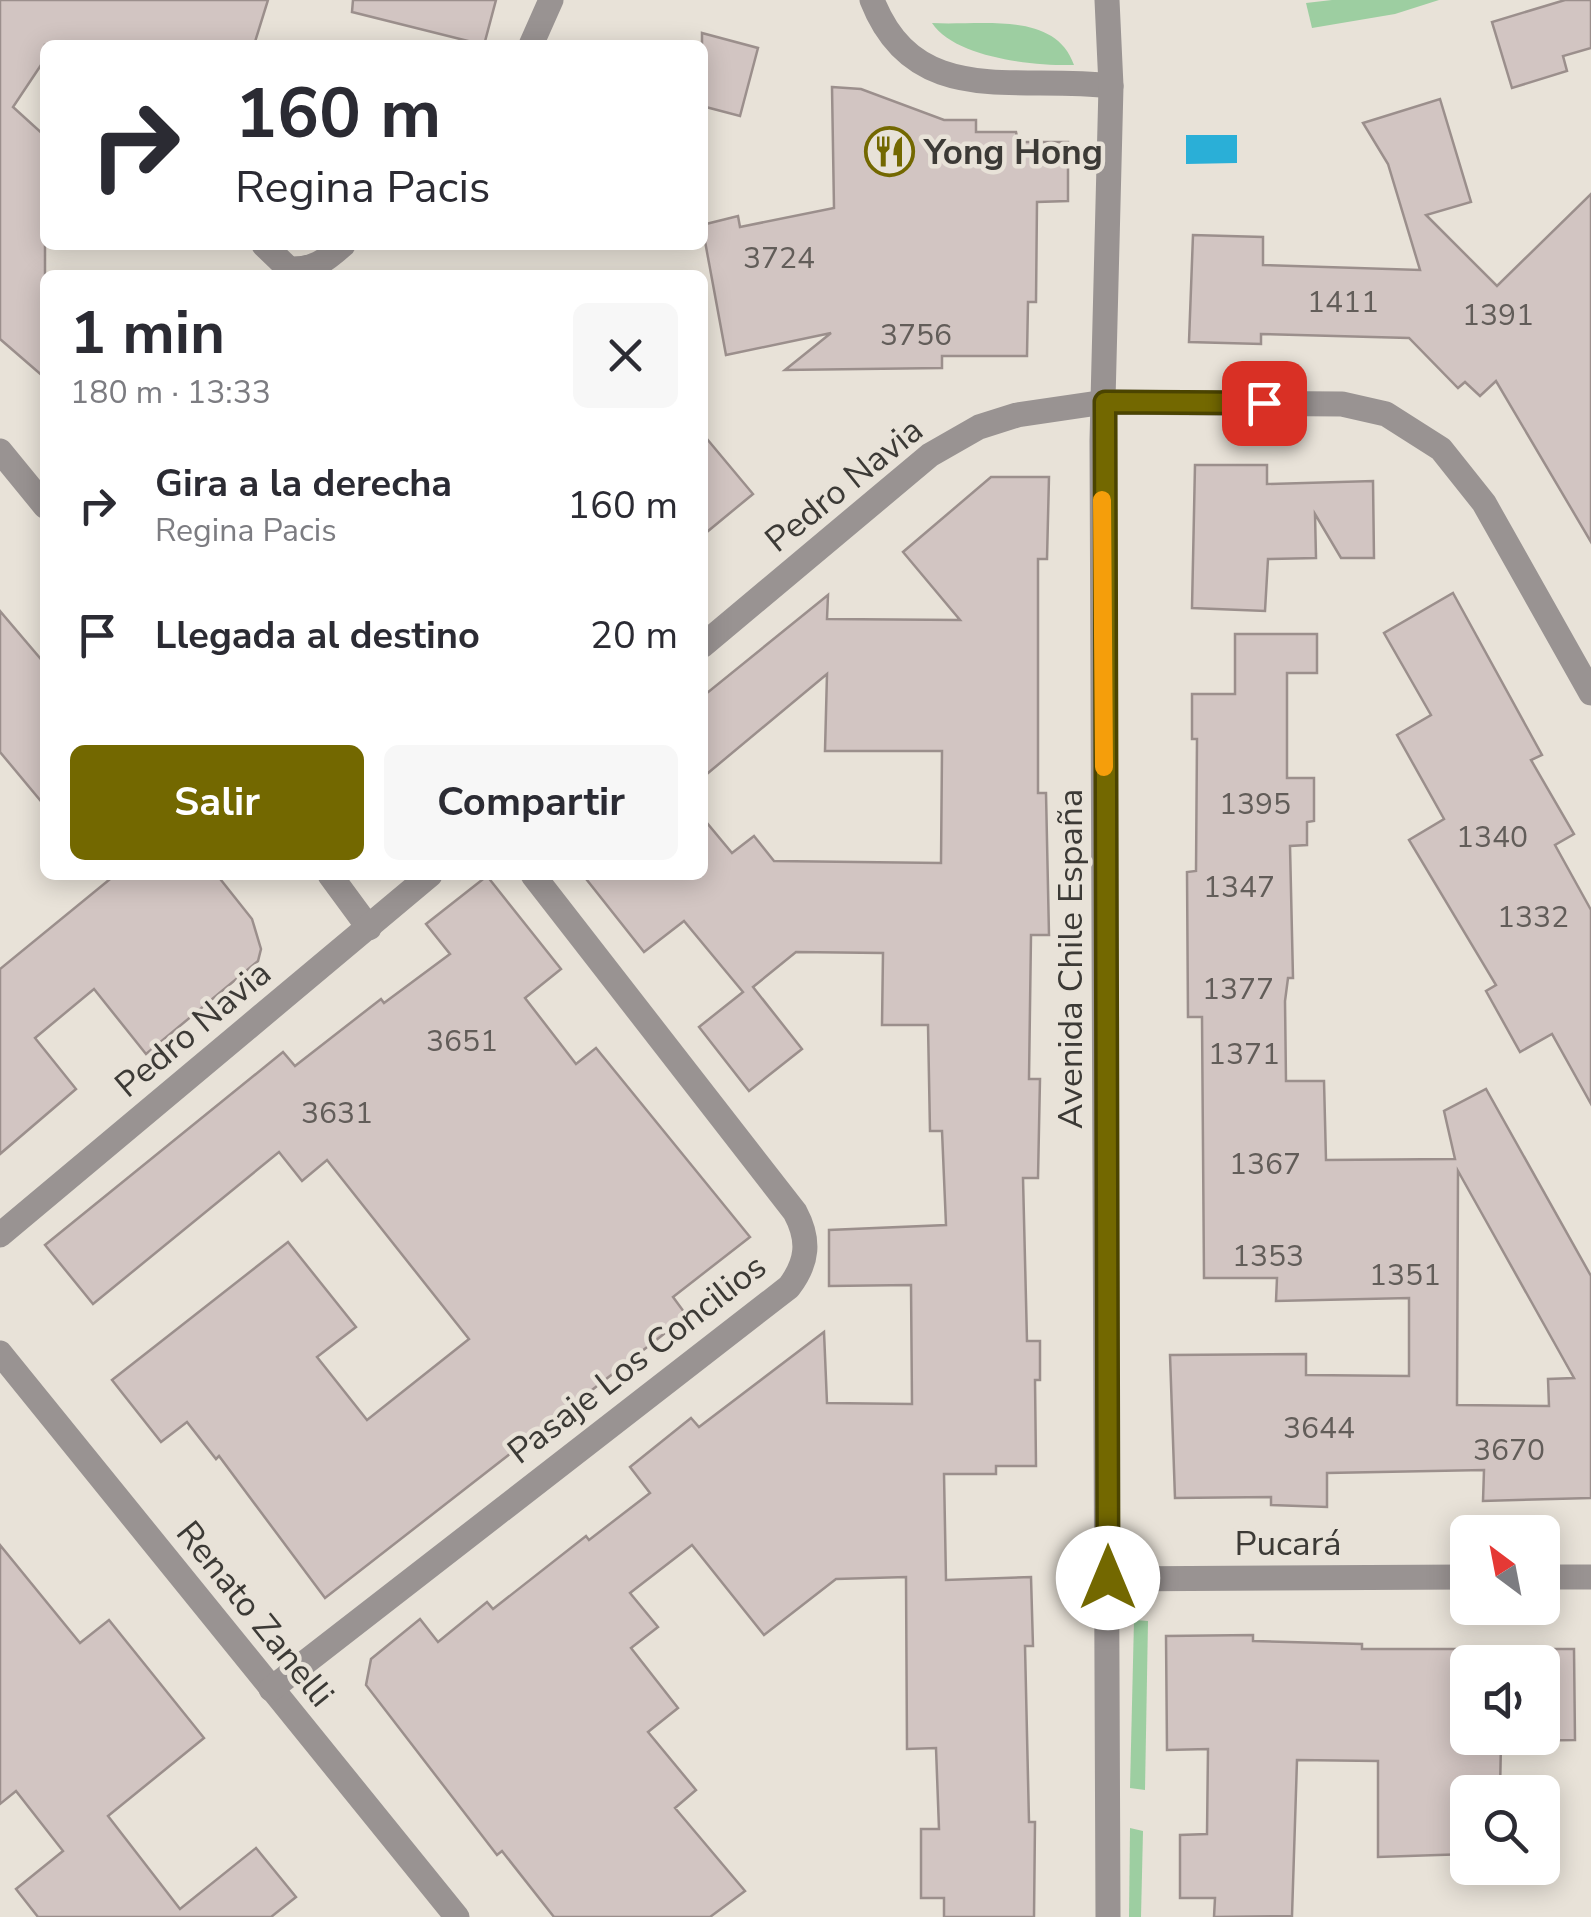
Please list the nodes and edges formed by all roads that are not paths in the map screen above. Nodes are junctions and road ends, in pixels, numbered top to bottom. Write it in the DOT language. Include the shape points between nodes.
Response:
graph roads {
  1 [pos="552,0"];
  2 [pos="872,0"];
  3 [pos="1108,0"];
  4 [pos="534,40"];
  5 [pos="1111,86"];
  6 [pos="269,250"];
  7 [pos="338,250"];
  8 [pos="305,270"];
  9 [pos="305,270"];
  10 [pos="1105,402"];
  11 [pos="0,450"];
  12 [pos="40,500"];
  13 [pos="708,641"];
  14 [pos="1591,693"];
  15 [pos="334,880"];
  16 [pos="424,880"];
  17 [pos="536,880"];
  18 [pos="369,928"];
  19 [pos="0,1235"];
  20 [pos="0,1353"];
  21 [pos="1560,1577"];
  22 [pos="1591,1577"];
  23 [pos="1108,1578"];
  24 [pos="1450,1578"];
  25 [pos="270,1689"];
  26 [pos="457,1917"];
  27 [pos="1108,1917"];
  1 -- 4 [label="street"];
  2 -- 5 [label="street" via="920,67 963,80"];
  3 -- 5 [label="street, Avenida Chile España"];
  5 -- 10 [label="street, Avenida Chile España"];
  6 -- 8 [label="street" via="289,269"];
  7 -- 9 [label="street"];
  10 -- 13 [label="street, Pedro Navia" via="1017,415 930,455"];
  10 -- 14 [label="street, Pedro Navia" via="1342,404 1413,428 1441,449 1484,503"];
  10 -- 23 [label="street, Avenida Chile España"];
  11 -- 12 [label="street"];
  15 -- 18 [label="street"];
  16 -- 18 [label="street, Pedro Navia"];
  17 -- 25 [label="street, Pasaje Los Concilios" via="796,1212 804,1260 789,1287"];
  18 -- 19 [label="street, Pedro Navia"];
  20 -- 25 [label="street, Renato Zanelli"];
  21 -- 22 [label="street"];
  23 -- 24 [label="street, Pucará"];
  23 -- 27 [label="street, Avenida Chile España"];
  25 -- 26 [label="street, Renato Zanelli"];
}
